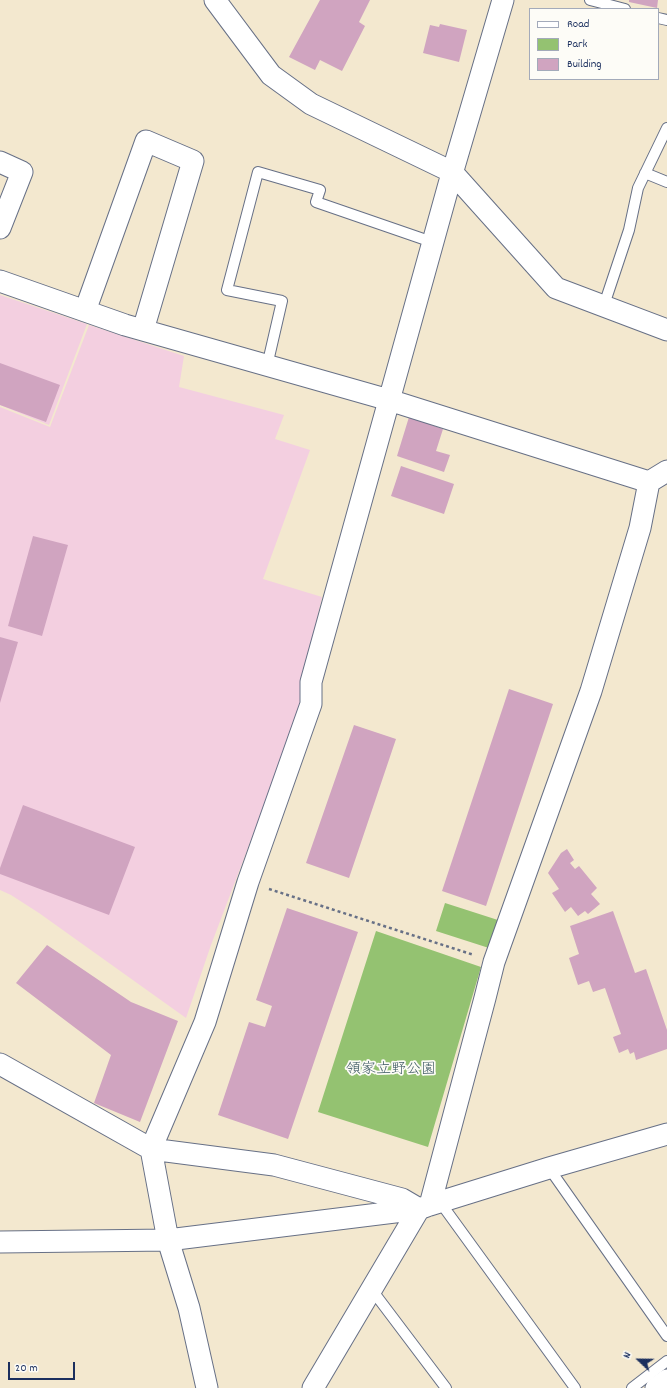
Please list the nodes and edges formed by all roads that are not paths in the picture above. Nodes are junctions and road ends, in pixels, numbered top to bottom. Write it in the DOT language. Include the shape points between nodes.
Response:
graph roads {
  1 [pos="215,0"];
  2 [pos="503,0"];
  3 [pos="590,0"];
  4 [pos="620,8"];
  5 [pos="667,128"];
  6 [pos="0,162"];
  7 [pos="452,172"];
  8 [pos="645,172"];
  9 [pos="667,182"];
  10 [pos="0,228"];
  11 [pos="432,242"];
  12 [pos="0,282"];
  13 [pos="604,305"];
  14 [pos="85,311"];
  15 [pos="143,330"];
  16 [pos="667,330"];
  17 [pos="267,366"];
  18 [pos="389,400"];
  19 [pos="667,471"];
  20 [pos="649,482"];
  21 [pos="0,1064"];
  22 [pos="667,1134"];
  23 [pos="151,1149"];
  24 [pos="549,1168"];
  25 [pos="430,1205"];
  26 [pos="168,1240"];
  27 [pos="0,1242"];
  28 [pos="372,1290"];
  29 [pos="667,1336"];
  30 [pos="667,1361"];
  31 [pos="667,1380"];
  32 [pos="316,1386"];
  33 [pos="207,1388"];
  34 [pos="446,1388"];
  35 [pos="575,1388"];
  36 [pos="632,1388"];
  37 [pos="656,1388"];
  1 -- 7 [label="street" via="271,75 311,104"];
  2 -- 7 [label="street"];
  3 -- 4 [label="lane"];
  5 -- 8 [label="lane"];
  6 -- 10 [label="street" via="22,172"];
  7 -- 11 [label="street"];
  7 -- 13 [label="street" via="556,288"];
  8 -- 9 [label="lane"];
  8 -- 13 [label="lane"];
  11 -- 17 [label="lane" via="316,202 320,190 258,172 227,290 282,301"];
  11 -- 18 [label="street"];
  12 -- 14 [label="street"];
  13 -- 16 [label="street"];
  14 -- 15 [label="street"];
  14 -- 15 [label="street" via="146,141 193,161"];
  15 -- 17 [label="street"];
  17 -- 18 [label="street"];
  18 -- 20 [label="street"];
  18 -- 23 [label="street" via="311,682 311,704 248,882 205,1022"];
  19 -- 20 [label="street"];
  20 -- 25 [label="street" via="640,528 591,691 494,962"];
  21 -- 23 [label="street"];
  22 -- 24 [label="street"];
  23 -- 25 [label="street" via="274,1165"];
  23 -- 26 [label="street"];
  24 -- 25 [label="street"];
  24 -- 29 [label="lane"];
  25 -- 26 [label="street"];
  25 -- 28 [label="street"];
  25 -- 35 [label="lane"];
  26 -- 27 [label="street"];
  26 -- 33 [label="street" via="189,1308"];
  28 -- 32 [label="street"];
  28 -- 34 [label="lane"];
  30 -- 36 [label="lane"];
  31 -- 37 [label="street"];
}
